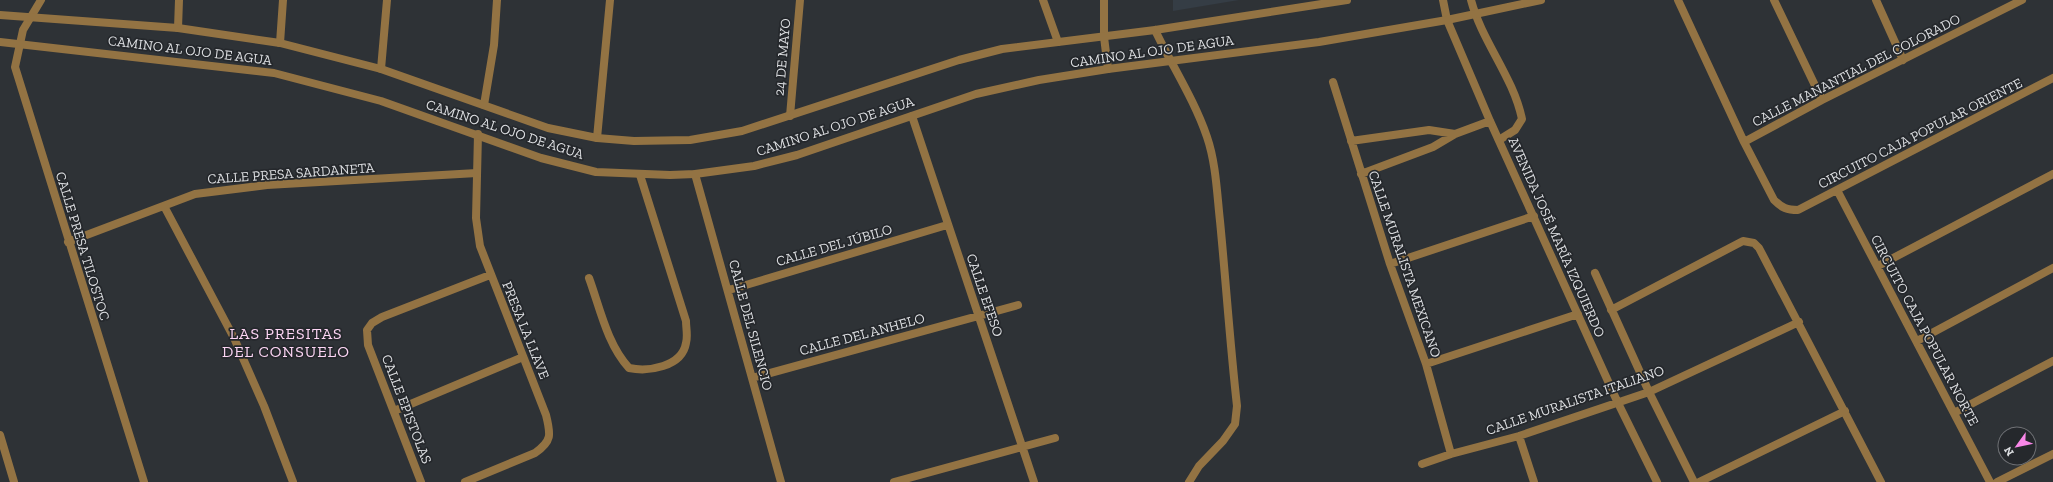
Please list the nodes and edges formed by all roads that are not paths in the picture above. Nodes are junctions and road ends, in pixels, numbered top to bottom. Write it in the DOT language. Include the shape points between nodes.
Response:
graph roads {
  1 [pos="41,0"];
  2 [pos="180,0"];
  3 [pos="283,0"];
  4 [pos="387,0"];
  5 [pos="497,0"];
  6 [pos="610,0"];
  7 [pos="800,0"];
  8 [pos="1043,0"];
  9 [pos="1104,0"];
  10 [pos="1347,0"];
  11 [pos="1443,0"];
  12 [pos="1470,0"];
  13 [pos="1541,0"];
  14 [pos="1678,0"];
  15 [pos="1774,0"];
  16 [pos="1876,0"];
  17 [pos="2022,0"];
  18 [pos="1475,14"];
  19 [pos="0,15"];
  20 [pos="30,17"];
  21 [pos="1447,20"];
  22 [pos="178,28"];
  23 [pos="1155,30"];
  24 [pos="1104,37"];
  25 [pos="0,42"];
  26 [pos="1058,42"];
  27 [pos="280,43"];
  28 [pos="19,44"];
  29 [pos="1903,60"];
  30 [pos="1170,62"];
  31 [pos="1108,69"];
  32 [pos="381,70"];
  33 [pos="2053,78"];
  34 [pos="1333,82"];
  35 [pos="1822,100"];
  36 [pos="484,105"];
  37 [pos="790,116"];
  38 [pos="912,116"];
  39 [pos="1490,121"];
  40 [pos="478,134"];
  41 [pos="1455,134"];
  42 [pos="597,138"];
  43 [pos="1499,140"];
  44 [pos="1351,141"];
  45 [pos="1744,142"];
  46 [pos="477,173"];
  47 [pos="695,174"];
  48 [pos="1361,174"];
  49 [pos="2053,174"];
  50 [pos="640,175"];
  51 [pos="1837,190"];
  52 [pos="164,206"];
  53 [pos="1534,216"];
  54 [pos="947,226"];
  55 [pos="68,242"];
  56 [pos="1390,264"];
  57 [pos="1878,266"];
  58 [pos="2053,268"];
  59 [pos="1595,273"];
  60 [pos="490,275"];
  61 [pos="589,278"];
  62 [pos="729,290"];
  63 [pos="1018,305"];
  64 [pos="1611,310"];
  65 [pos="1578,314"];
  66 [pos="978,315"];
  67 [pos="1799,322"];
  68 [pos="1916,341"];
  69 [pos="523,357"];
  70 [pos="2053,361"];
  71 [pos="1426,364"];
  72 [pos="752,378"];
  73 [pos="1649,392"];
  74 [pos="1617,401"];
  75 [pos="394,411"];
  76 [pos="1845,411"];
  77 [pos="1954,413"];
  78 [pos="0,435"];
  79 [pos="1520,436"];
  80 [pos="1055,438"];
  81 [pos="1022,447"];
  82 [pos="1451,454"];
  83 [pos="2053,454"];
  84 [pos="1422,464"];
  85 [pos="14,482"];
  86 [pos="144,482"];
  87 [pos="293,482"];
  88 [pos="421,482"];
  89 [pos="464,482"];
  90 [pos="781,482"];
  91 [pos="894,482"];
  92 [pos="1034,482"];
  93 [pos="1189,482"];
  94 [pos="1534,482"];
  95 [pos="1657,482"];
  96 [pos="1694,482"];
  97 [pos="1699,482"];
  98 [pos="1881,482"];
  99 [pos="1990,482"];
  100 [pos="1997,482"];
  1 -- 20 [label="street, CALLE PRESA TILOSTOC"];
  2 -- 22 [label="street"];
  3 -- 27 [label="street"];
  4 -- 32 [label="street"];
  5 -- 36 [label="street" via="494,45"];
  6 -- 42 [label="street"];
  7 -- 37 [label="street, 24 DE MAYO"];
  8 -- 26 [label="street"];
  9 -- 24 [label="street"];
  10 -- 23 [label="street, CAMINO AL OJO DE AGUA"];
  11 -- 21 [label="street, AVENIDA JOSÉ MARÍA IZQUIERDO"];
  12 -- 18 [label="street"];
  13 -- 18 [label="street, CAMINO AL OJO DE AGUA"];
  14 -- 45 [label="street"];
  15 -- 35 [label="street"];
  16 -- 29 [label="street"];
  17 -- 29 [label="street, CALLE MANANTIAL DEL COLORADO"];
  18 -- 21 [label="street, CAMINO AL OJO DE AGUA"];
  18 -- 43 [label="street" via="1518,102 1522,119 1515,130"];
  19 -- 20 [label="street, CAMINO AL OJO DE AGUA"];
  20 -- 22 [label="street, CAMINO AL OJO DE AGUA"];
  20 -- 28 [label="street, CALLE PRESA TILOSTOC"];
  21 -- 30 [label="street, CAMINO AL OJO DE AGUA" via="1319,42"];
  21 -- 39 [label="street, AVENIDA JOSÉ MARÍA IZQUIERDO"];
  22 -- 27 [label="street, CAMINO AL OJO DE AGUA"];
  23 -- 24 [label="street, CAMINO AL OJO DE AGUA"];
  23 -- 30 [label="street"];
  24 -- 26 [label="street, CAMINO AL OJO DE AGUA"];
  24 -- 31 [label="street"];
  25 -- 28 [label="street, CAMINO AL OJO DE AGUA"];
  26 -- 37 [label="street, CAMINO AL OJO DE AGUA" via="1002,49 959,60"];
  27 -- 32 [label="street, CAMINO AL OJO DE AGUA"];
  28 -- 40 [label="street, CAMINO AL OJO DE AGUA" via="274,73 381,101"];
  28 -- 55 [label="street, CALLE PRESA TILOSTOC" via="15,67"];
  29 -- 35 [label="street, CALLE MANANTIAL DEL COLORADO"];
  30 -- 31 [label="street, CAMINO AL OJO DE AGUA"];
  30 -- 93 [label="street" via="1195,107 1208,138 1215,176 1237,406 1234,424"];
  31 -- 38 [label="street, CAMINO AL OJO DE AGUA" via="1038,80 976,94"];
  32 -- 36 [label="street, CAMINO AL OJO DE AGUA"];
  33 -- 51 [label="street, CIRCUITO CAJA POPULAR ORIENTE"];
  34 -- 44 [label="street, CALLE MURALISTA MEXICANO"];
  35 -- 45 [label="street, CALLE MANANTIAL DEL COLORADO"];
  36 -- 42 [label="street, CAMINO AL OJO DE AGUA" via="548,128"];
  37 -- 42 [label="street, CAMINO AL OJO DE AGUA" via="742,131 690,140 634,141"];
  38 -- 47 [label="street, CAMINO AL OJO DE AGUA" via="797,155 754,166"];
  38 -- 54 [label="street, CALLE EFESO"];
  39 -- 41 [label="street"];
  39 -- 43 [label="street, AVENIDA JOSÉ MARÍA IZQUIERDO"];
  40 -- 46 [label="street, PRESA LA LLAVE"];
  40 -- 50 [label="street, CAMINO AL OJO DE AGUA" via="541,158 596,172"];
  41 -- 44 [label="street" via="1429,130"];
  41 -- 48 [label="street" via="1433,147"];
  43 -- 53 [label="street, AVENIDA JOSÉ MARÍA IZQUIERDO"];
  44 -- 48 [label="street, CALLE MURALISTA MEXICANO"];
  45 -- 51 [label="street, CIRCUITO CAJA POPULAR ORIENTE" via="1774,200 1780,206 1788,210 1798,210"];
  46 -- 52 [label="street, CALLE PRESA SARDANETA" via="267,185 195,194"];
  46 -- 60 [label="street, PRESA LA LLAVE" via="476,218 480,246"];
  47 -- 50 [label="street, CAMINO AL OJO DE AGUA"];
  47 -- 62 [label="street, CALLE DEL SILENCIO"];
  48 -- 56 [label="street, CALLE MURALISTA MEXICANO"];
  49 -- 57 [label="street"];
  50 -- 61 [label="street" via="686,321 686,345 680,355 667,365 642,370 629,368 613,346"];
  51 -- 57 [label="street, CIRCUITO CAJA POPULAR NORTE"];
  52 -- 55 [label="street, CALLE PRESA SARDANETA"];
  52 -- 87 [label="street" via="234,338"];
  53 -- 56 [label="street"];
  53 -- 65 [label="street, AVENIDA JOSÉ MARÍA IZQUIERDO"];
  54 -- 62 [label="street, CALLE DEL JÚBILO"];
  54 -- 66 [label="street, CALLE EFESO"];
  55 -- 86 [label="street, CALLE PRESA TILOSTOC"];
  56 -- 71 [label="street, CALLE MURALISTA MEXICANO"];
  57 -- 68 [label="street, CIRCUITO CAJA POPULAR NORTE"];
  58 -- 68 [label="street"];
  59 -- 64 [label="street"];
  60 -- 69 [label="street, PRESA LA LLAVE"];
  60 -- 75 [label="street, CALLE EPISTOLAS" via="382,317 372,323 367,330 368,345"];
  62 -- 72 [label="street, CALLE DEL SILENCIO"];
  63 -- 66 [label="street, CALLE DEL ANHELO"];
  64 -- 67 [label="street" via="1743,242 1754,243 1759,248"];
  64 -- 73 [label="street"];
  65 -- 71 [label="street"];
  65 -- 74 [label="street, AVENIDA JOSÉ MARÍA IZQUIERDO"];
  66 -- 72 [label="street, CALLE DEL ANHELO"];
  66 -- 81 [label="street, CALLE EFESO"];
  67 -- 73 [label="street, CALLE MURALISTA ITALIANO"];
  67 -- 76 [label="street"];
  68 -- 77 [label="street, CIRCUITO CAJA POPULAR NORTE"];
  69 -- 75 [label="street"];
  69 -- 89 [label="street, PRESA LA LLAVE" via="546,415 550,429 549,440 535,453"];
  70 -- 77 [label="street"];
  71 -- 82 [label="street, CALLE MURALISTA MEXICANO"];
  72 -- 90 [label="street, CALLE DEL SILENCIO"];
  73 -- 74 [label="street, CALLE MURALISTA ITALIANO"];
  73 -- 96 [label="street"];
  74 -- 79 [label="street, CALLE MURALISTA ITALIANO"];
  74 -- 95 [label="street, AVENIDA JOSÉ MARÍA IZQUIERDO"];
  75 -- 88 [label="street, CALLE EPISTOLAS"];
  76 -- 97 [label="street"];
  76 -- 98 [label="street"];
  77 -- 99 [label="street, CIRCUITO CAJA POPULAR NORTE"];
  78 -- 85 [label="street"];
  79 -- 82 [label="street, CALLE MURALISTA ITALIANO"];
  79 -- 94 [label="street"];
  80 -- 81 [label="street"];
  81 -- 91 [label="street"];
  81 -- 92 [label="street, CALLE EFESO"];
  82 -- 84 [label="street, CALLE MURALISTA ITALIANO"];
  83 -- 100 [label="street"];
}
